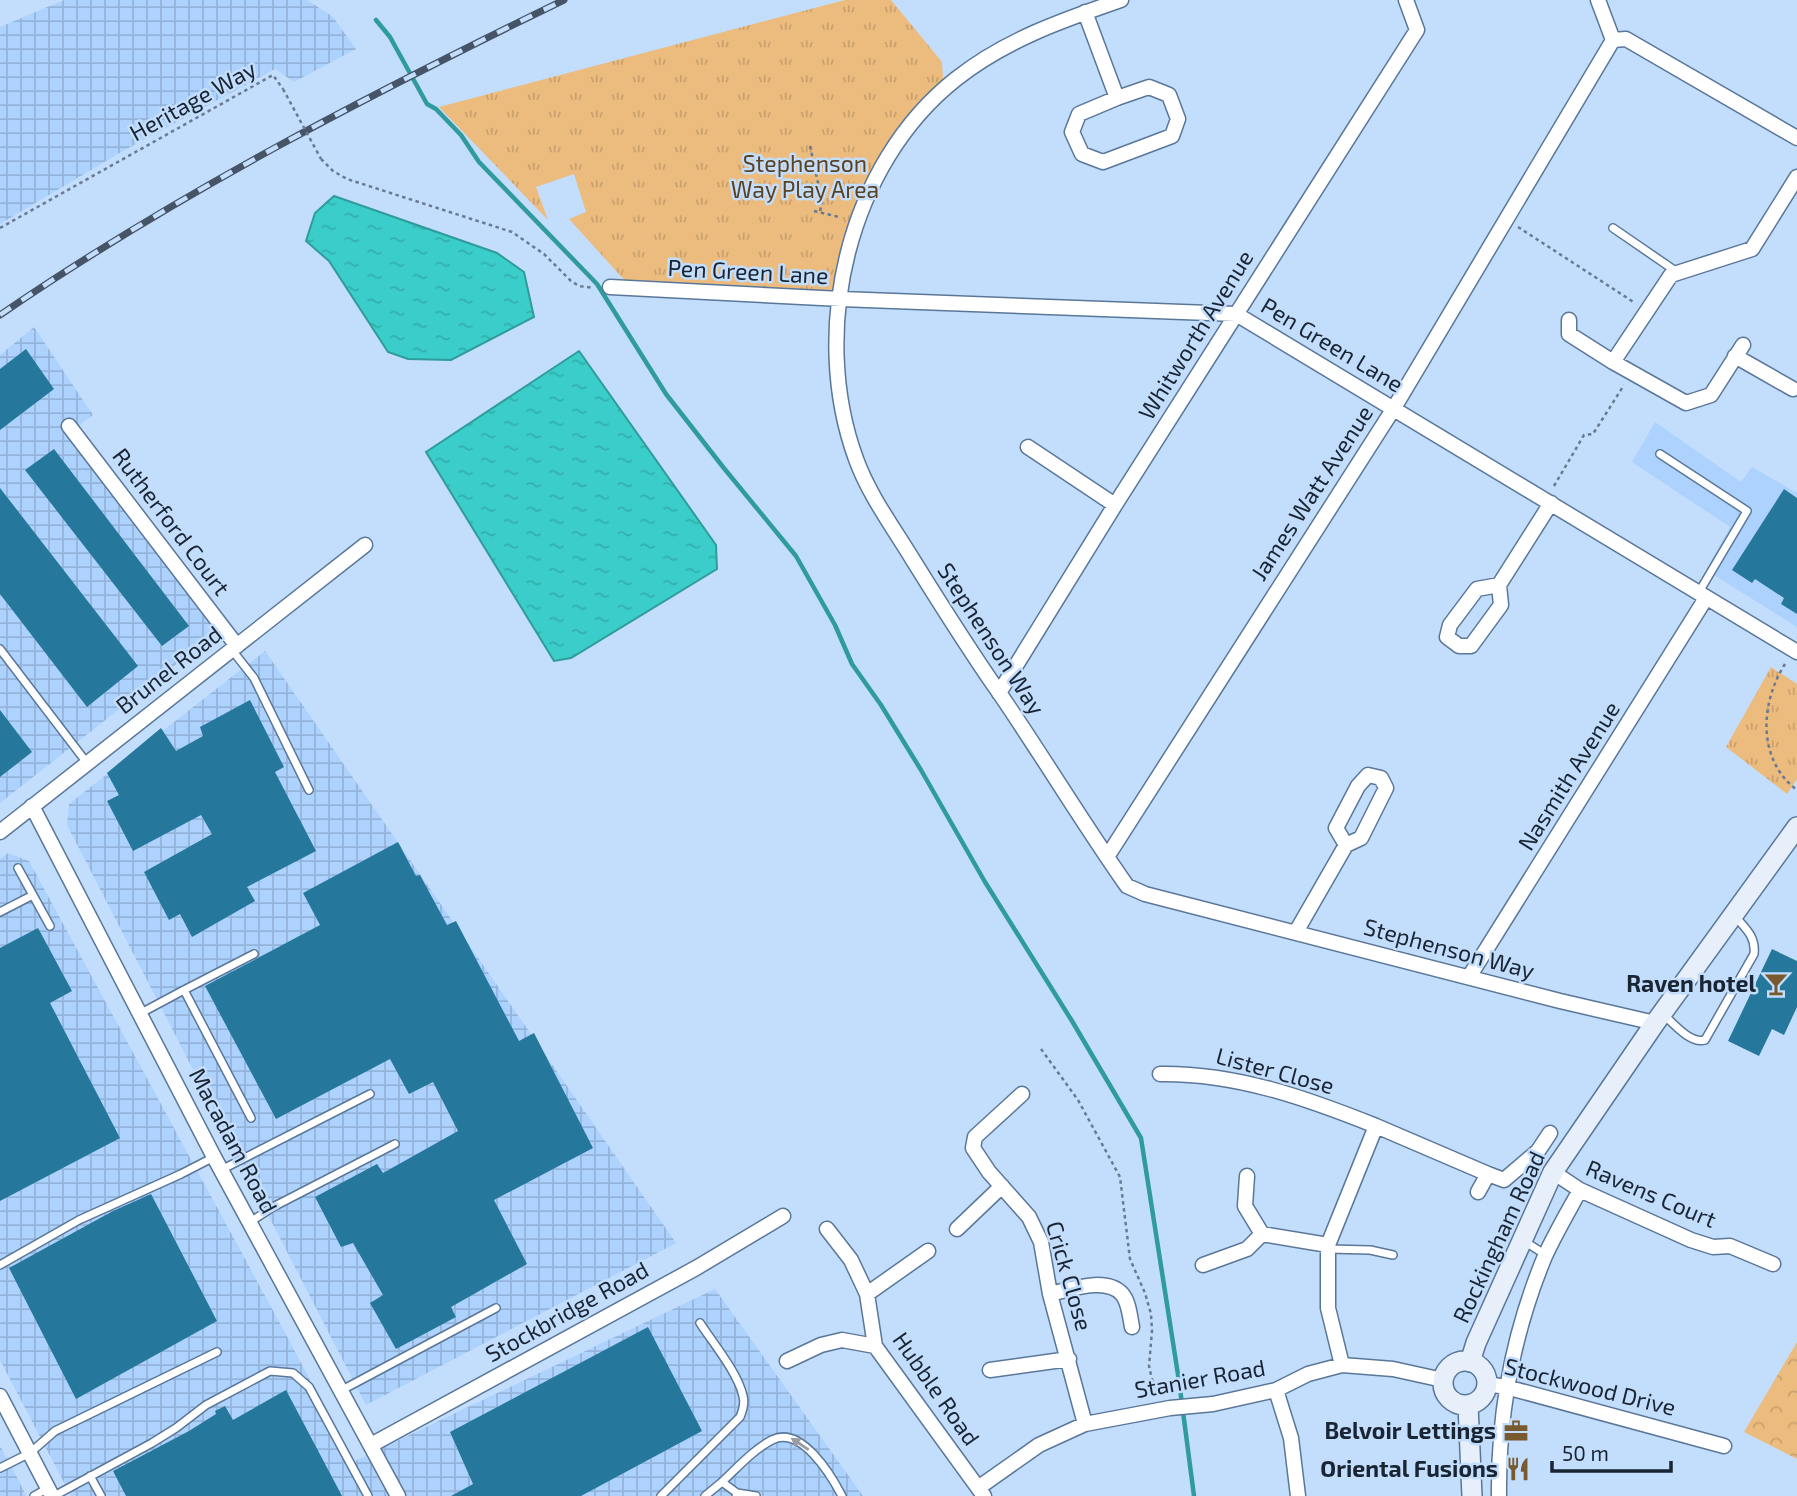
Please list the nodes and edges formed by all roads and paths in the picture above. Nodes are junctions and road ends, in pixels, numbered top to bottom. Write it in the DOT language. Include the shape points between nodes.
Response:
graph roads {
  1 [pos="1121,0"];
  2 [pos="1406,0"];
  3 [pos="1598,0"];
  4 [pos="1085,12"];
  5 [pos="1613,40"];
  6 [pos="1117,98"];
  7 [pos="1797,138"];
  8 [pos="810,146"];
  9 [pos="1797,177"];
  10 [pos="814,211"];
  11 [pos="820,212"];
  12 [pos="839,217"];
  13 [pos="1518,227"];
  14 [pos="0,228"];
  15 [pos="1613,228"];
  16 [pos="1677,272"];
  17 [pos="610,287"];
  18 [pos="589,288"];
  19 [pos="841,299"];
  20 [pos="1647,310"];
  21 [pos="1236,314"];
  22 [pos="1569,320"];
  23 [pos="1613,362"];
  24 [pos="1625,384"];
  25 [pos="1793,389"];
  26 [pos="1394,408"];
  27 [pos="69,426"];
  28 [pos="1028,447"];
  29 [pos="1660,454"];
  30 [pos="1551,496"];
  31 [pos="1115,505"];
  32 [pos="365,545"];
  33 [pos="1499,584"];
  34 [pos="1702,595"];
  35 [pos="235,648"];
  36 [pos="0,649"];
  37 [pos="1796,650"];
  38 [pos="999,693"];
  39 [pos="87,763"];
  40 [pos="1797,789"];
  41 [pos="309,790"];
  42 [pos="32,806"];
  43 [pos="1797,827"];
  44 [pos="0,832"];
  45 [pos="1346,845"];
  46 [pos="1107,857"];
  47 [pos="18,868"];
  48 [pos="33,895"];
  49 [pos="0,912"];
  50 [pos="1733,915"];
  51 [pos="50,926"];
  52 [pos="1296,932"];
  53 [pos="254,954"];
  54 [pos="1469,977"];
  55 [pos="184,990"];
  56 [pos="141,1013"];
  57 [pos="1658,1018"];
  58 [pos="1041,1049"];
  59 [pos="1160,1074"];
  60 [pos="370,1094"];
  61 [pos="1022,1094"];
  62 [pos="251,1118"];
  63 [pos="1376,1126"];
  64 [pos="1550,1133"];
  65 [pos="395,1144"];
  66 [pos="218,1163"];
  67 [pos="1553,1172"];
  68 [pos="1488,1174"];
  69 [pos="1247,1176"];
  70 [pos="1002,1186"];
  71 [pos="1580,1190"];
  72 [pos="1478,1192"];
  73 [pos="783,1216"];
  74 [pos="250,1222"];
  75 [pos="827,1229"];
  76 [pos="957,1229"];
  77 [pos="1262,1234"];
  78 [pos="1524,1241"];
  79 [pos="1328,1247"];
  80 [pos="928,1251"];
  81 [pos="1394,1255"];
  82 [pos="1546,1255"];
  83 [pos="1773,1264"];
  84 [pos="0,1265"];
  85 [pos="1203,1265"];
  86 [pos="867,1294"];
  87 [pos="1050,1294"];
  88 [pos="496,1308"];
  89 [pos="700,1323"];
  90 [pos="1132,1327"];
  91 [pos="874,1346"];
  92 [pos="217,1352"];
  93 [pos="1069,1359"];
  94 [pos="787,1361"];
  95 [pos="1470,1362"];
  96 [pos="1342,1365"];
  97 [pos="990,1370"];
  98 [pos="1443,1380"];
  99 [pos="1496,1385"];
  100 [pos="342,1390"];
  101 [pos="1276,1390"];
  102 [pos="0,1396"];
  103 [pos="1468,1405"];
  104 [pos="1165,1409"];
  105 [pos="1085,1424"];
  106 [pos="372,1445"];
  107 [pos="1724,1446"];
  108 [pos="30,1453"];
  109 [pos="0,1468"];
  110 [pos="90,1476"];
  111 [pos="722,1482"];
  112 [pos="981,1492"];
  113 [pos="52,1494"];
  114 [pos="736,1494"];
  115 [pos="34,1496"];
  116 [pos="101,1496"];
  117 [pos="368,1496"];
  118 [pos="398,1496"];
  119 [pos="661,1496"];
  120 [pos="705,1496"];
  121 [pos="756,1496"];
  122 [pos="842,1496"];
  123 [pos="1298,1496"];
  124 [pos="1472,1496"];
  125 [pos="1499,1496"];
  1 -- 4 [label="street, Stephenson Way"];
  2 -- 21 [label="street, Whitworth Avenue" via="1417,30"];
  3 -- 5 [label="street"];
  4 -- 6 [label="street"];
  4 -- 19 [label="street, Stephenson Way" via="1042,28 972,67 916,119 892,151 861,211 841,279"];
  5 -- 7 [label="street" via="1626,38"];
  5 -- 26 [label="street, James Watt Avenue"];
  6 -- 6 [label="street" via="1149,87 1169,95 1178,119 1171,136 1103,162 1082,154 1072,132 1079,114"];
  8 -- 11 [label="path" via="822,201"];
  9 -- 16 [label="street" via="1752,249"];
  10 -- 11 [label="path"];
  11 -- 12 [label="path"];
  13 -- 20 [label="path"];
  14 -- 18 [label="path, Heritage Way, bridge" via="273,75 321,159 333,171 512,232 544,254 571,281"];
  15 -- 16 [label="lane"];
  16 -- 20 [label="street"];
  17 -- 19 [label="street, Pen Green Lane"];
  19 -- 21 [label="street, Pen Green Lane"];
  19 -- 38 [label="street, Stephenson Way" via="837,368 856,458 874,498"];
  20 -- 23 [label="street"];
  21 -- 26 [label="street, Pen Green Lane"];
  21 -- 31 [label="street, Whitworth Avenue"];
  22 -- 23 [label="street" via="1569,334"];
  23 -- 25 [label="street" via="1686,402 1711,395 1739,351"];
  24 -- 30 [label="path" via="1593,434 1584,435"];
  26 -- 30 [label="street, Pen Green Lane"];
  26 -- 46 [label="street, James Watt Avenue"];
  27 -- 35 [label="street, Rutherford Court"];
  28 -- 31 [label="street"];
  29 -- 34 [label="lane" via="1747,511"];
  30 -- 33 [label="street"];
  30 -- 34 [label="street, Pen Green Lane"];
  31 -- 38 [label="street, Whitworth Avenue"];
  32 -- 35 [label="street, Brunel Road"];
  33 -- 33 [label="street" via="1477,589 1447,637 1459,646 1471,646 1501,605"];
  34 -- 37 [label="street, Pen Green Lane"];
  34 -- 54 [label="street, Nasmith Avenue"];
  35 -- 39 [label="street, Brunel Road"];
  35 -- 41 [label="lane"];
  36 -- 39 [label="lane"];
  37 -- 40 [label="path" via="1771,692 1766,724 1780,774"];
  38 -- 46 [label="street, Stephenson Way"];
  39 -- 42 [label="street, Brunel Road"];
  42 -- 44 [label="street, Brunel Road"];
  42 -- 56 [label="street, Macadam Road"];
  43 -- 50 [label="street, Rockingham Road"];
  45 -- 45 [label="street" via="1336,828 1341,817 1368,775 1381,778 1386,788 1361,838"];
  45 -- 52 [label="street"];
  46 -- 52 [label="street, Stephenson Way" via="1127,886 1144,894"];
  47 -- 48 [label="lane"];
  48 -- 49 [label="lane"];
  48 -- 51 [label="lane"];
  50 -- 57 [label="street, Rockingham Road"];
  50 -- 57 [label="lane" via="1751,934 1754,954 1705,1040 1691,1038"];
  52 -- 54 [label="street, Stephenson Way"];
  53 -- 55 [label="lane"];
  54 -- 57 [label="street, Stephenson Way"];
  55 -- 56 [label="lane"];
  55 -- 62 [label="lane"];
  56 -- 66 [label="street, Macadam Road"];
  57 -- 67 [label="street, Rockingham Road"];
  58 -- 104 [label="path" via="1078,1100 1120,1177 1130,1259 1151,1314 1149,1366"];
  59 -- 63 [label="street, Lister Close" via="1236,1080 1315,1102"];
  60 -- 66 [label="lane"];
  61 -- 70 [label="street, Crick Close" via="975,1137 973,1148"];
  63 -- 68 [label="street, Lister Close"];
  63 -- 79 [label="street"];
  64 -- 68 [label="street" via="1538,1152 1504,1180"];
  65 -- 74 [label="lane"];
  66 -- 74 [label="street, Macadam Road"];
  66 -- 84 [label="lane" via="181,1174 79,1220"];
  67 -- 71 [label="street, Ravens Court"];
  67 -- 78 [label="street, Rockingham Road"];
  68 -- 72 [label="street"];
  69 -- 77 [label="street" via="1245,1206"];
  70 -- 76 [label="street"];
  70 -- 87 [label="street, Crick Close" via="1029,1217 1041,1242"];
  71 -- 82 [label="street"];
  71 -- 83 [label="street, Ravens Court" via="1703,1245 1730,1246"];
  73 -- 106 [label="street, Stockbridge Road"];
  74 -- 100 [label="street, Macadam Road"];
  75 -- 86 [label="street, Hubble Road"];
  77 -- 79 [label="street"];
  77 -- 85 [label="street" via="1247,1249"];
  78 -- 82 [label="lane"];
  78 -- 95 [label="street, Rockingham Road"];
  79 -- 81 [label="lane"];
  79 -- 96 [label="street" via="1328,1308"];
  80 -- 86 [label="street"];
  82 -- 99 [label="street"];
  86 -- 91 [label="street, Hubble Road"];
  87 -- 90 [label="street" via="1098,1285 1112,1287 1122,1294"];
  87 -- 93 [label="street, Crick Close"];
  88 -- 100 [label="lane"];
  89 -- 119 [label="lane" via="738,1382 744,1407 740,1418"];
  91 -- 94 [label="street" via="842,1340"];
  91 -- 112 [label="street, Hubble Road"];
  92 -- 108 [label="lane" via="55,1431"];
  93 -- 97 [label="street"];
  93 -- 105 [label="street, Crick Close"];
  95 -- 98 [label="street" via="1452,1366"];
  95 -- 99 [label="street"];
  96 -- 98 [label="street, Stanier Road"];
  96 -- 101 [label="street, Stanier Road" via="1308,1374"];
  98 -- 103 [label="street" via="1449,1398"];
  99 -- 103 [label="street"];
  99 -- 107 [label="street, Stockwood Drive"];
  99 -- 125 [label="street"];
  100 -- 106 [label="street, Macadam Road"];
  101 -- 104 [label="street, Stanier Road"];
  101 -- 123 [label="street" via="1291,1438"];
  102 -- 108 [label="street"];
  103 -- 124 [label="street"];
  104 -- 105 [label="street, Stanier Road"];
  105 -- 112 [label="street, Stanier Road" via="1039,1445"];
  106 -- 118 [label="street, Macadam Road"];
  108 -- 109 [label="lane"];
  108 -- 113 [label="street"];
  110 -- 113 [label="lane"];
  110 -- 116 [label="lane"];
  110 -- 117 [label="lane" via="270,1371 293,1373 309,1387"];
  111 -- 114 [label="lane"];
  111 -- 120 [label="lane"];
  122 -- 111 [label="lane, one-way" via="814,1455 796,1439 783,1436"];
  113 -- 115 [label="lane"];
  114 -- 121 [label="lane"];
}
